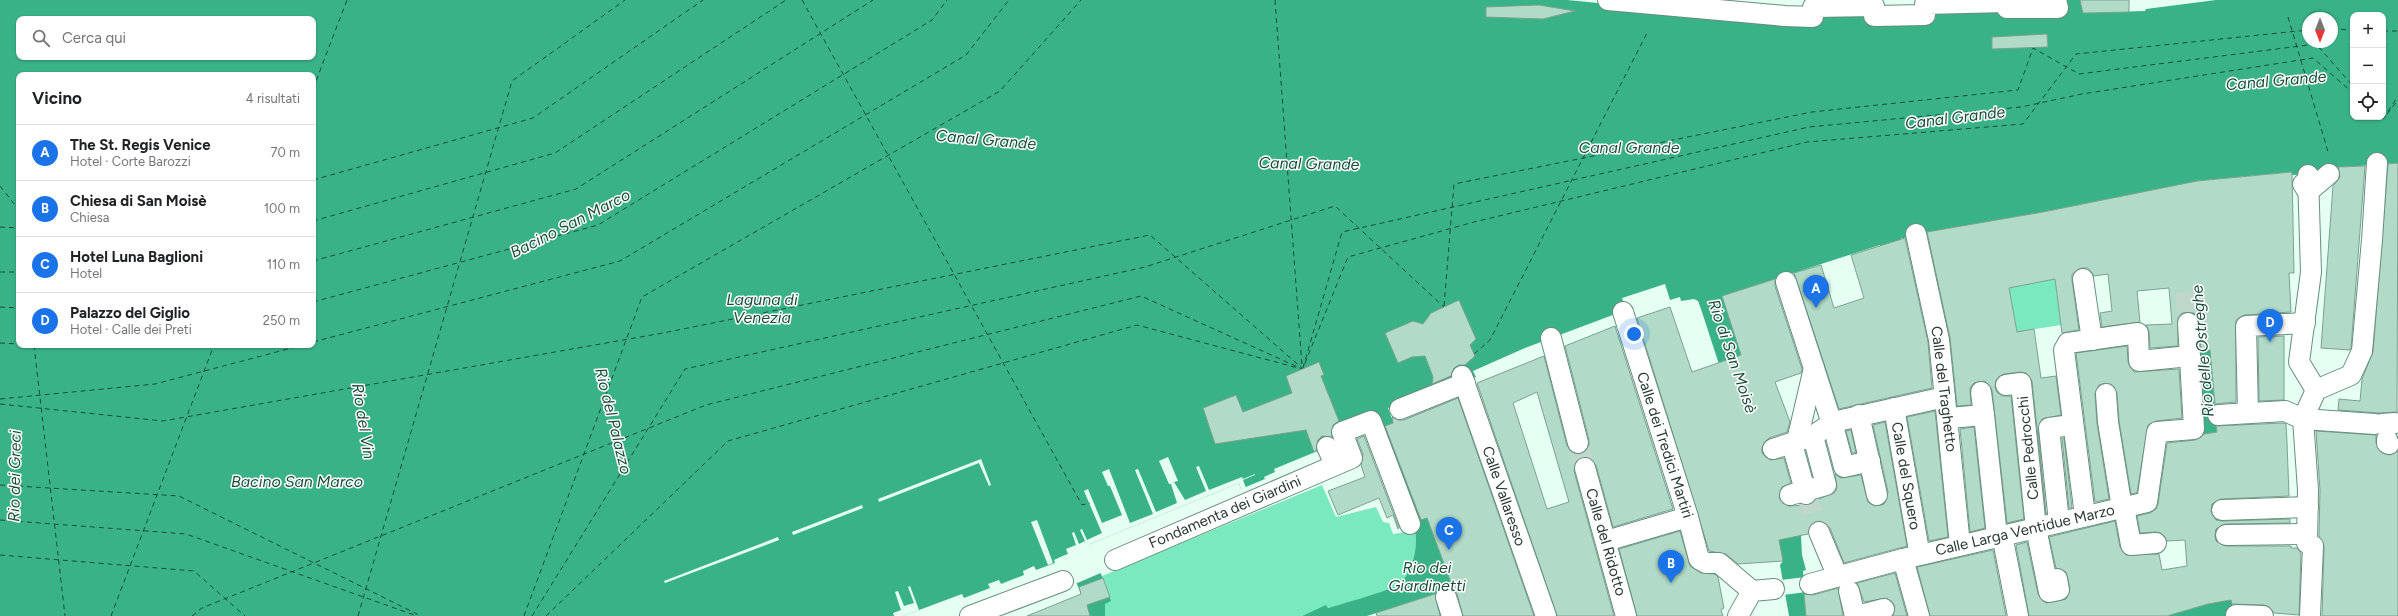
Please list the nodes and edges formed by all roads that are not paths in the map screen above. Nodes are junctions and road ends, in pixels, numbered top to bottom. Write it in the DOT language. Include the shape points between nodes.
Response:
graph roads {
  1 [pos="1608,0"];
  2 [pos="1902,0"];
  3 [pos="2056,0"];
  4 [pos="1967,2"];
  5 [pos="1850,3"];
  6 [pos="2027,7"];
  7 [pos="1888,16"];
  8 [pos="2376,163"];
  9 [pos="2329,174"];
  10 [pos="1916,234"];
  11 [pos="2083,279"];
  12 [pos="1786,282"];
  13 [pos="1623,312"];
  14 [pos="2306,322"];
  15 [pos="2188,323"];
  16 [pos="1551,338"];
  17 [pos="2092,340"];
  18 [pos="2190,356"];
  19 [pos="1814,368"];
  20 [pos="2006,384"];
  21 [pos="2316,390"];
  22 [pos="1981,392"];
  23 [pos="2106,394"];
  24 [pos="1946,396"];
  25 [pos="1894,408"];
  26 [pos="1400,409"];
  27 [pos="2248,413"];
  28 [pos="1859,415"];
  29 [pos="1984,415"];
  30 [pos="2218,415"];
  31 [pos="1949,418"];
  32 [pos="2303,419"];
  33 [pos="2072,425"];
  34 [pos="1834,426"];
  35 [pos="2387,430"];
  36 [pos="1804,440"];
  37 [pos="1578,443"];
  38 [pos="1773,450"];
  39 [pos="1870,461"];
  40 [pos="1585,468"];
  41 [pos="1800,493"];
  42 [pos="1877,495"];
  43 [pos="2308,498"];
  44 [pos="2123,508"];
  45 [pos="2222,510"];
  46 [pos="2084,516"];
  47 [pos="1688,517"];
  48 [pos="1407,518"];
  49 [pos="2059,522"];
  50 [pos="1819,532"];
  51 [pos="2037,534"];
  52 [pos="2307,534"];
  53 [pos="2226,535"];
  54 [pos="2000,536"];
  55 [pos="1606,541"];
  56 [pos="2156,542"];
  57 [pos="1918,545"];
  58 [pos="1960,545"];
  59 [pos="1903,559"];
  60 [pos="1114,560"];
  61 [pos="1063,581"];
  62 [pos="1844,581"];
  63 [pos="2047,581"];
  64 [pos="1810,584"];
  65 [pos="1774,589"];
  66 [pos="1752,591"];
  67 [pos="1446,597"];
  68 [pos="1884,609"];
  69 [pos="981,614"];
  70 [pos="2236,615"];
  71 [pos="1452,616"];
  72 [pos="1546,616"];
  73 [pos="1626,616"];
  74 [pos="1738,616"];
  75 [pos="1856,616"];
  76 [pos="1919,616"];
  77 [pos="2018,616"];
  78 [pos="2263,616"];
  79 [pos="2310,616"];
  1 -- 5 [label="street" via="1813,17 1813,7"];
  2 -- 7 [label="street"];
  3 -- 6 [label="street" via="2058,8"];
  4 -- 6 [label="street" via="2006,2 2007,8"];
  4 -- 7 [label="street" via="1925,4 1925,15"];
  5 -- 7 [label="street" via="1874,6 1874,16"];
  8 -- 21 [label="street" via="2362,351 2351,375"];
  9 -- 14 [label="street" via="2305,180 2311,272"];
  10 -- 24 [label="street, Calle del Traghetto" via="1940,340"];
  11 -- 17 [label="street"];
  12 -- 19 [label="street"];
  13 -- 47 [label="street, Calle dei Tredici Martiri"];
  14 -- 21 [label="street" via="2299,362"];
  14 -- 27 [label="street" via="2246,326"];
  15 -- 18 [label="street"];
  16 -- 37 [label="street"];
  17 -- 18 [label="street" via="2138,333 2139,361"];
  17 -- 33 [label="street" via="2068,343 2064,350"];
  18 -- 44 [label="street, Calle Larga Ventidue Marzo" via="2194,429 2157,432 2147,502"];
  19 -- 34 [label="street"];
  19 -- 36 [label="street" via="1805,407"];
  20 -- 51 [label="street, Calle Pedrocchi" via="2022,383"];
  21 -- 32 [label="street"];
  22 -- 29 [label="street"];
  23 -- 44 [label="street" via="2108,422"];
  24 -- 25 [label="street"];
  24 -- 31 [label="street, Calle del Traghetto"];
  25 -- 28 [label="street"];
  25 -- 57 [label="street, Calle del Squero"];
  26 -- 72 [label="street, Calle Vallaresso" via="1455,383"];
  27 -- 30 [label="street"];
  27 -- 32 [label="street" via="2285,411"];
  28 -- 34 [label="street"];
  28 -- 39 [label="street"];
  29 -- 31 [label="street"];
  29 -- 54 [label="street"];
  31 -- 58 [label="street, Calle del Traghetto"];
  32 -- 35 [label="street"];
  32 -- 43 [label="street"];
  33 -- 46 [label="street"];
  33 -- 49 [label="street" via="2050,428"];
  34 -- 36 [label="street"];
  34 -- 39 [label="street" via="1844,467"];
  36 -- 38 [label="street"];
  36 -- 41 [label="street"];
  39 -- 42 [label="street"];
  40 -- 55 [label="street, Calle del Ridotto"];
  43 -- 45 [label="street"];
  43 -- 52 [label="street"];
  44 -- 46 [label="street, Calle Larga Ventidue Marzo"];
  44 -- 56 [label="street" via="2131,545"];
  46 -- 49 [label="street, Calle Larga Ventidue Marzo"];
  47 -- 55 [label="street"];
  47 -- 66 [label="street, Calle dei Tredici Martiri" via="1699,559 1706,563 1719,562"];
  48 -- 60 [label="street, Fondamenta dei Giardini" via="1371,421 1361,431 1342,432 1343,457"];
  49 -- 51 [label="street, Calle Larga Ventidue Marzo"];
  50 -- 62 [label="street"];
  51 -- 54 [label="street, Calle Larga Ventidue Marzo"];
  51 -- 63 [label="street"];
  52 -- 53 [label="street"];
  52 -- 79 [label="street" via="2307,543 2313,546"];
  54 -- 58 [label="street, Calle Larga Ventidue Marzo"];
  54 -- 77 [label="street"];
  55 -- 73 [label="street, Calle del Ridotto"];
  58 -- 59 [label="street, Calle Larga Ventidue Marzo"];
  59 -- 62 [label="street, Calle Larga Ventidue Marzo"];
  59 -- 76 [label="street"];
  61 -- 69 [label="street"];
  62 -- 64 [label="street, Calle Larga Ventidue Marzo"];
  62 -- 75 [label="street"];
  65 -- 66 [label="street"];
  66 -- 74 [label="street"];
  67 -- 71 [label="street"];
  68 -- 75 [label="street"];
  70 -- 78 [label="street"];
}
